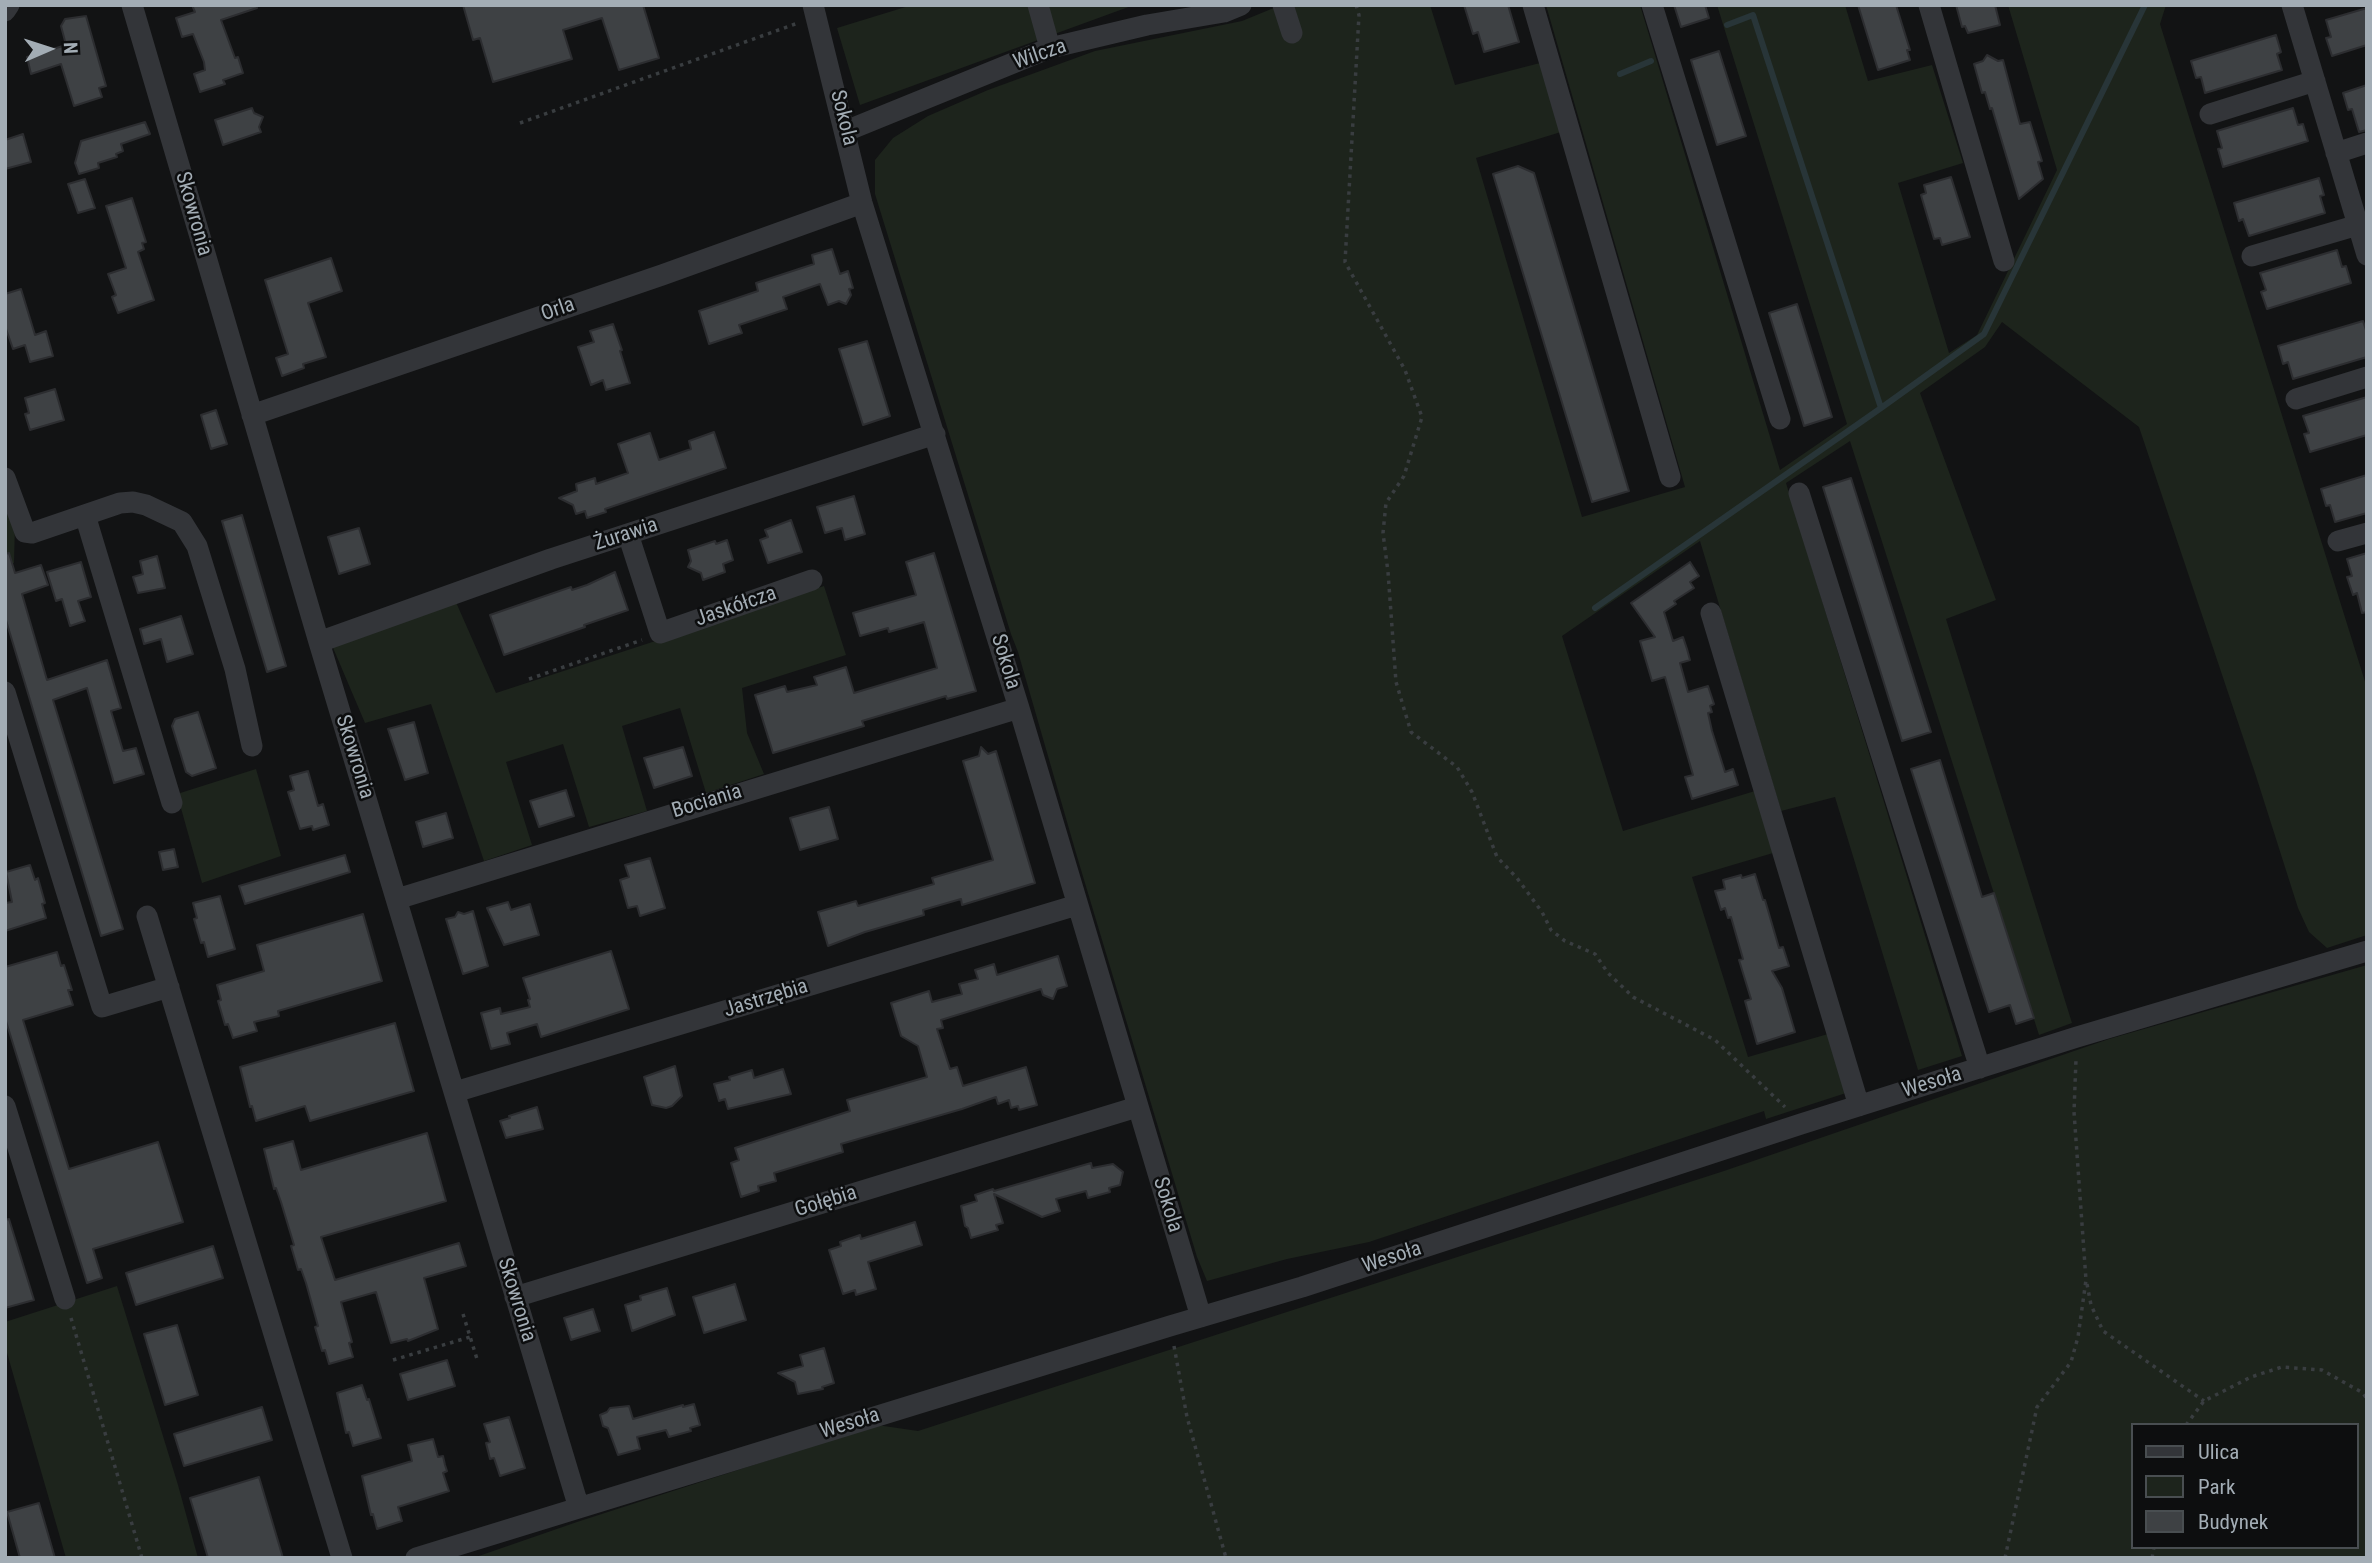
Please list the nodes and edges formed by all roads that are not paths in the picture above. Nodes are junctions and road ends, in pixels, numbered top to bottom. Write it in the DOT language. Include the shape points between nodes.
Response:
graph roads {
  1 [pos="9,5"];
  2 [pos="132,5"];
  3 [pos="1038,5"];
  4 [pos="1241,5"];
  5 [pos="1283,5"];
  6 [pos="1533,5"];
  7 [pos="1652,5"];
  8 [pos="1929,5"];
  9 [pos="2297,7"];
  10 [pos="5,11"];
  11 [pos="815,11"];
  12 [pos="1292,33"];
  13 [pos="1050,48"];
  14 [pos="2315,81"];
  15 [pos="2210,114"];
  16 [pos="846,131"];
  17 [pos="2367,143"];
  18 [pos="2336,153"];
  19 [pos="862,203"];
  20 [pos="2358,225"];
  21 [pos="2367,255"];
  22 [pos="2252,257"];
  23 [pos="2004,261"];
  24 [pos="2367,377"];
  25 [pos="2296,398"];
  26 [pos="252,415"];
  27 [pos="1780,419"];
  28 [pos="934,433"];
  29 [pos="1670,477"];
  30 [pos="5,478"];
  31 [pos="1799,493"];
  32 [pos="85,515"];
  33 [pos="2367,533"];
  34 [pos="628,534"];
  35 [pos="2338,541"];
  36 [pos="812,580"];
  37 [pos="1711,613"];
  38 [pos="319,642"];
  39 [pos="5,692"];
  40 [pos="1019,708"];
  41 [pos="252,746"];
  42 [pos="172,803"];
  43 [pos="397,899"];
  44 [pos="1076,905"];
  45 [pos="147,916"];
  46 [pos="2367,951"];
  47 [pos="169,987"];
  48 [pos="1980,1068"];
  49 [pos="455,1092"];
  50 [pos="1859,1105"];
  51 [pos="5,1106"];
  52 [pos="1137,1107"];
  53 [pos="515,1297"];
  54 [pos="65,1299"];
  55 [pos="1200,1317"];
  56 [pos="579,1508"];
  57 [pos="342,1558"];
  58 [pos="416,1558"];
  1 -- 10 [label="street"];
  2 -- 26 [label="street, Skowronia"];
  3 -- 13 [label="street"];
  4 -- 13 [label="street, Wilcza"];
  5 -- 12 [label="street"];
  6 -- 29 [label="street"];
  7 -- 27 [label="street"];
  8 -- 23 [label="street"];
  9 -- 14 [label="street"];
  11 -- 16 [label="street, Sokola"];
  13 -- 16 [label="street, Wilcza"];
  14 -- 15 [label="street"];
  14 -- 18 [label="street"];
  16 -- 19 [label="street, Sokola"];
  17 -- 18 [label="street"];
  18 -- 20 [label="street"];
  19 -- 26 [label="street, Orla"];
  19 -- 28 [label="street, Sokola"];
  20 -- 21 [label="street"];
  20 -- 22 [label="street"];
  24 -- 25 [label="street"];
  26 -- 38 [label="street, Skowronia"];
  28 -- 34 [label="street, Żurawia"];
  28 -- 40 [label="street, Sokola"];
  30 -- 32 [label="street" via="25,532"];
  31 -- 48 [label="street"];
  32 -- 41 [label="street" via="133,502 182,522 197,546"];
  32 -- 42 [label="street"];
  33 -- 35 [label="street"];
  34 -- 36 [label="street, Jaskółcza" via="660,634"];
  34 -- 38 [label="street, Żurawia"];
  37 -- 50 [label="street"];
  38 -- 43 [label="street, Skowronia"];
  39 -- 47 [label="street" via="102,1007"];
  40 -- 43 [label="street, Bociania"];
  40 -- 44 [label="street, Sokola"];
  43 -- 49 [label="street, Skowronia"];
  44 -- 49 [label="street, Jastrzębia"];
  44 -- 52 [label="street, Sokola"];
  45 -- 47 [label="street"];
  46 -- 48 [label="street, Wesoła"];
  47 -- 57 [label="street"];
  48 -- 50 [label="street, Wesoła"];
  49 -- 53 [label="street, Skowronia"];
  50 -- 55 [label="street, Wesoła"];
  51 -- 54 [label="street"];
  52 -- 53 [label="street, Gołębia"];
  52 -- 55 [label="street, Sokola"];
  53 -- 56 [label="street, Skowronia"];
  55 -- 56 [label="street, Wesoła"];
  56 -- 58 [label="street, Wesoła"];
}
